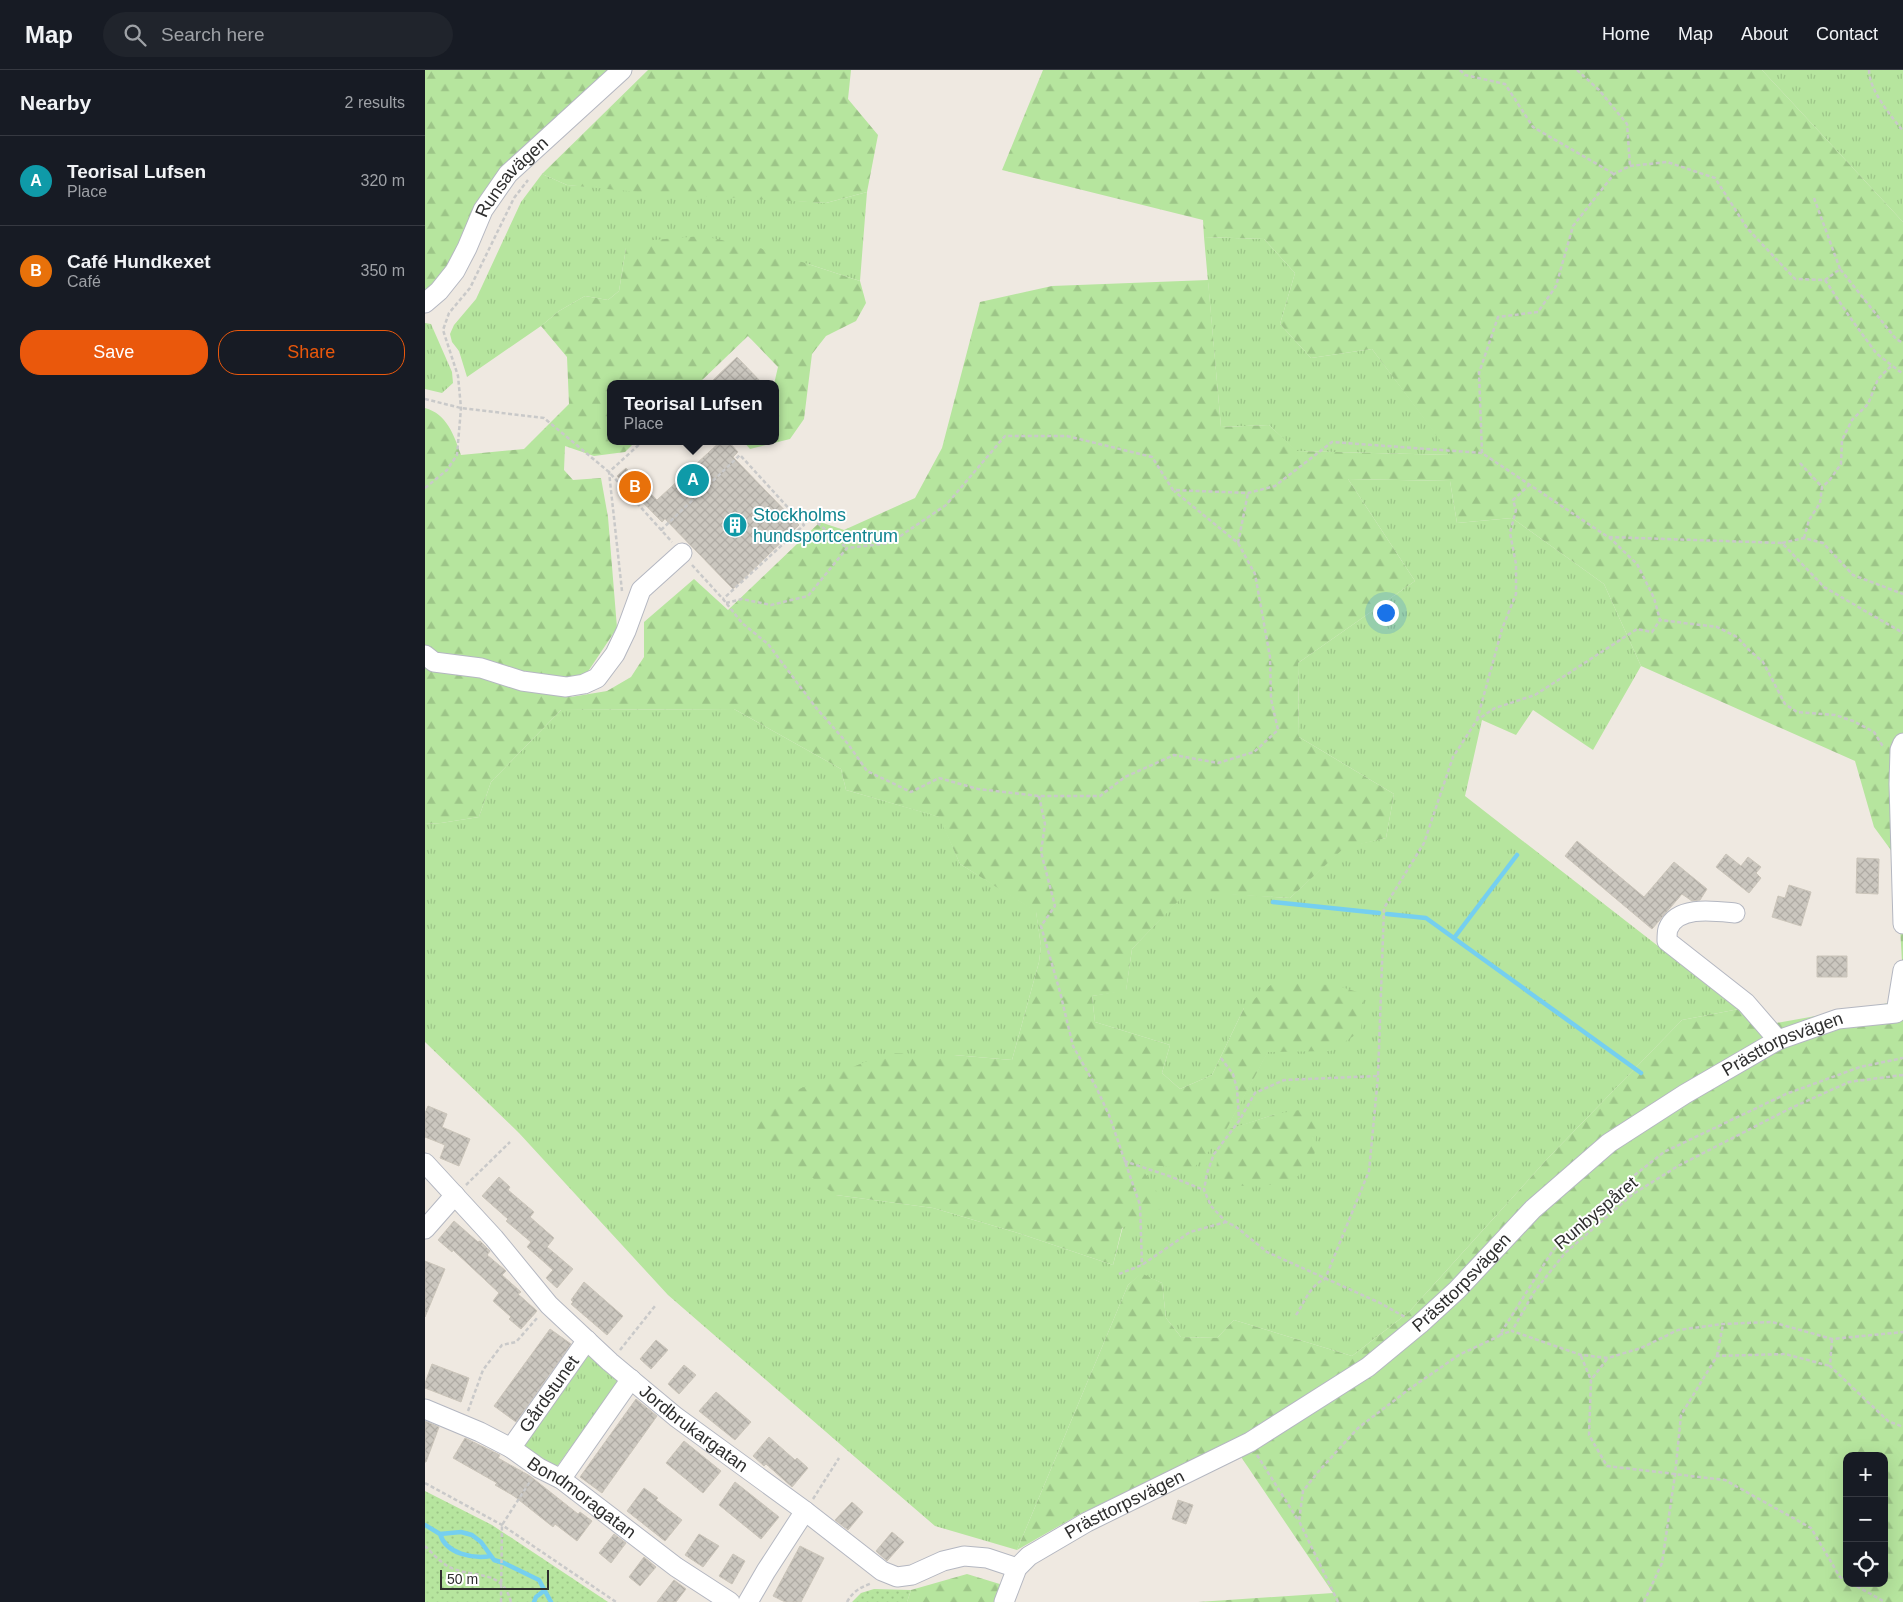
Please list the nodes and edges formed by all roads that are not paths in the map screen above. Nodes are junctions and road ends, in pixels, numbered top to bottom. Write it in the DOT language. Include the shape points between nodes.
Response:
graph roads {
  1 [pos="622,70"];
  2 [pos="425,303"];
  3 [pos="682,553"];
  4 [pos="425,655"];
  5 [pos="1901,747"];
  6 [pos="1735,913"];
  7 [pos="1903,924"];
  8 [pos="1903,970"];
  9 [pos="1778,1040"];
  10 [pos="425,1163"];
  11 [pos="455,1195"];
  12 [pos="425,1229"];
  13 [pos="587,1340"];
  14 [pos="631,1379"];
  15 [pos="425,1409"];
  16 [pos="511,1448"];
  17 [pos="561,1479"];
  18 [pos="805,1511"];
  19 [pos="1017,1568"];
  20 [pos="730,1602"];
  21 [pos="749,1602"];
  22 [pos="1004,1602"];
  1 -- 2 [label="street, Runsavägen" via="508,174 483,210 455,271"];
  3 -- 4 [label="street" via="641,590 615,654 597,678 584,684 566,687 522,681 481,668 434,662"];
  5 -- 7 [label="street" via="1899,825"];
  6 -- 9 [label="street" via="1702,910 1682,914 1668,927 1667,941 1746,1003"];
  8 -- 9 [label="street, Prästtorpsvägen" via="1896,1013 1838,1019"];
  9 -- 19 [label="street, Prästtorpsvägen" via="1609,1143 1533,1209 1457,1290 1367,1367 1250,1442 1087,1522 1029,1556"];
  10 -- 11 [label="street, Jordbrukargatan"];
  11 -- 12 [label="street"];
  11 -- 13 [label="street, Jordbrukargatan" via="549,1305"];
  13 -- 14 [label="street, Jordbrukargatan"];
  13 -- 16 [label="street, Gårdstunet"];
  14 -- 17 [label="street"];
  14 -- 18 [label="street, Jordbrukargatan" via="676,1417"];
  15 -- 16 [label="street, Bondmoragatan"];
  16 -- 17 [label="street, Bondmoragatan"];
  17 -- 20 [label="street, Bondmoragatan" via="677,1567"];
  18 -- 19 [label="street, Jordbrukargatan" via="882,1571 897,1577 912,1575 943,1561 964,1556 987,1558"];
  18 -- 21 [label="street"];
  19 -- 22 [label="street, Prästtorpsvägen"];
}
